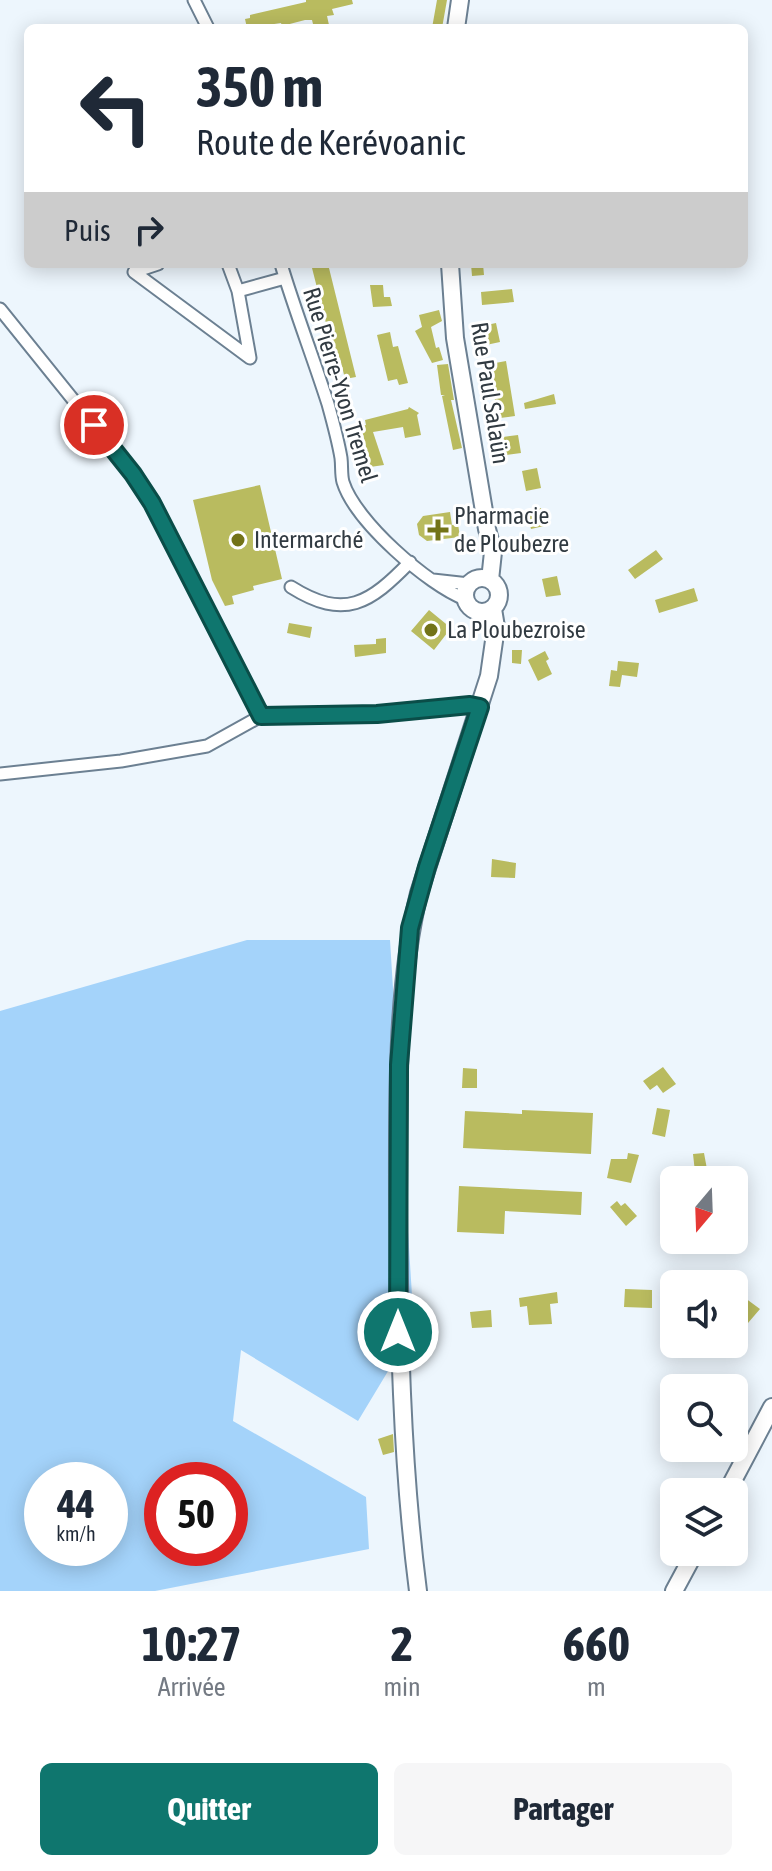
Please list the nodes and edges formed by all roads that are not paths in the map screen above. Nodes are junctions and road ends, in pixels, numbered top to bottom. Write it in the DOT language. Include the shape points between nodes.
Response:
graph roads {
  1 [pos="194,0"];
  2 [pos="460,0"];
  3 [pos="206,24"];
  4 [pos="457,24"];
  5 [pos="146,268"];
  6 [pos="229,268"];
  7 [pos="282,268"];
  8 [pos="450,268"];
  9 [pos="285,278"];
  10 [pos="238,291"];
  11 [pos="0,309"];
  12 [pos="410,562"];
  13 [pos="475,585"];
  14 [pos="291,587"];
  15 [pos="486,610"];
  16 [pos="480,707"];
  17 [pos="261,716"];
  18 [pos="0,774"];
  19 [pos="772,1407"];
  20 [pos="734,1478"];
  21 [pos="687,1566"];
  22 [pos="418,1591"];
  23 [pos="674,1591"];
  1 -- 3 [label="street"];
  2 -- 4 [label="main road"];
  5 -- 10 [label="street" via="134,272 250,358"];
  6 -- 10 [label="street"];
  7 -- 9 [label="street, Rue Pierre-Yvon Tremel"];
  8 -- 13 [label="main road, Rue Paul Salaün" via="455,338 487,529"];
  9 -- 10 [label="street"];
  9 -- 12 [label="street, Rue Pierre-Yvon Tremel" via="334,426 343,481 366,522"];
  11 -- 17 [label="street" via="133,474"];
  12 -- 13 [label="street, Rue Pierre-Yvon Tremel" via="432,580"];
  12 -- 14 [label="street" via="371,599 327,605"];
  13 -- 15 [label="main road" via="473,610"];
  13 -- 15 [label="main road, Rue Paul Salaün" via="495,584 499,597"];
  15 -- 16 [label="main road" via="494,646"];
  16 -- 17 [label="street"];
  16 -- 22 [label="main road" via="419,893 409,941 399,1065 398,1318 408,1519"];
  17 -- 18 [label="street" via="207,746"];
  19 -- 20 [label="main road"];
  21 -- 23 [label="main road"];
}
